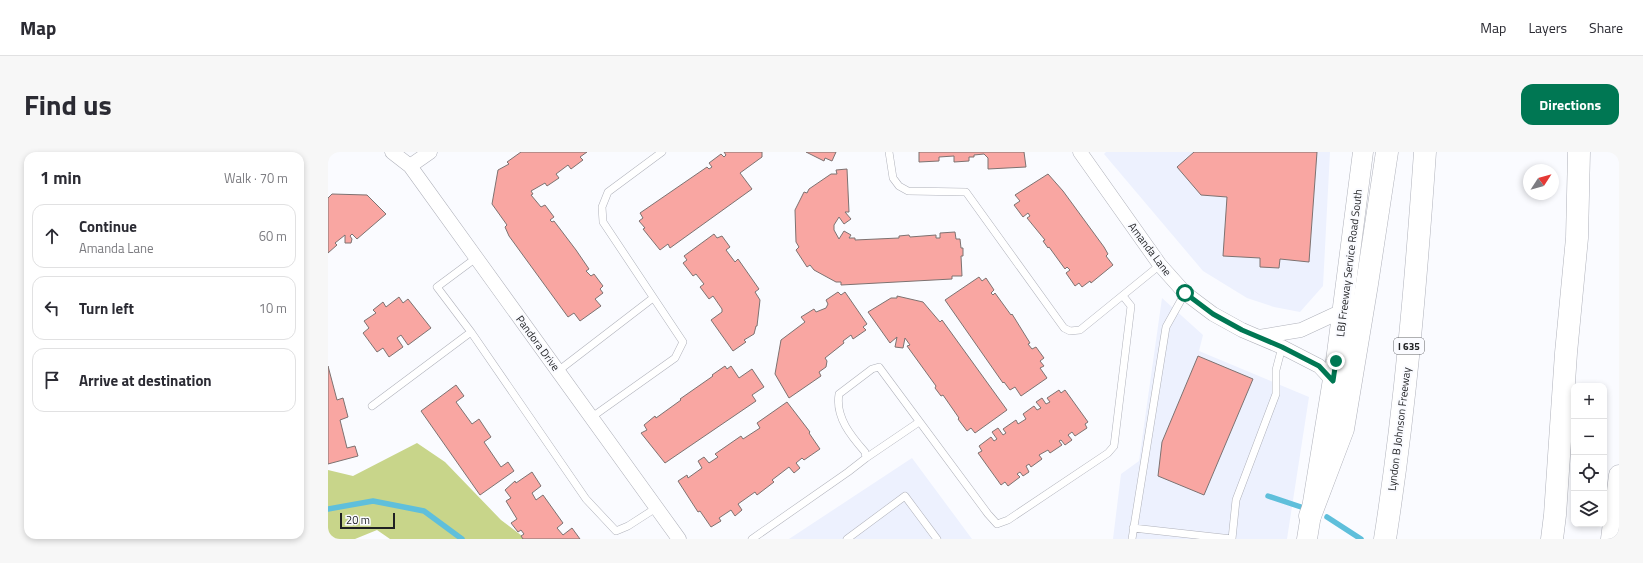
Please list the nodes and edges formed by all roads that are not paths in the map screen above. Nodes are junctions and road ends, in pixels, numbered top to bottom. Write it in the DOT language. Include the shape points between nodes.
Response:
graph roads {
  1 [pos="392,152"];
  2 [pos="430,152"];
  3 [pos="662,152"];
  4 [pos="889,152"];
  5 [pos="1080,152"];
  6 [pos="1363,152"];
  7 [pos="1387,152"];
  8 [pos="1425,152"];
  9 [pos="1579,152"];
  10 [pos="410,166"];
  11 [pos="476,258"];
  12 [pos="1160,265"];
  13 [pos="1185,293"];
  14 [pos="1123,296"];
  15 [pos="653,298"];
  16 [pos="1342,311"];
  17 [pos="471,332"];
  18 [pos="1259,337"];
  19 [pos="1282,347"];
  20 [pos="558,371"];
  21 [pos="1333,381"];
  22 [pos="372,406"];
  23 [pos="592,417"];
  24 [pos="919,422"];
  25 [pos="866,458"];
  26 [pos="1619,475"];
  27 [pos="656,508"];
  28 [pos="1310,516"];
  29 [pos="1133,528"];
  30 [pos="679,539"];
  31 [pos="752,539"];
  32 [pos="847,539"];
  33 [pos="937,539"];
  34 [pos="1132,539"];
  35 [pos="1232,539"];
  36 [pos="1307,539"];
  37 [pos="1385,539"];
  38 [pos="1552,539"];
  39 [pos="1611,539"];
  1 -- 10 [label="street, Pandora Drive"];
  2 -- 10 [label="street"];
  3 -- 15 [label="lane" via="608,192 602,207 603,222"];
  4 -- 14 [label="lane" via="893,178 899,186 908,190 966,192 1064,328 1070,331 1080,330"];
  5 -- 12 [label="street, Amanda Lane"];
  6 -- 16 [label="main road, LBJ Freeway Service Road South"];
  7 -- 28 [label="highway" via="1343,429"];
  8 -- 37 [label="highway, Lyndon B Johnson Freeway / I 635" via="1416,277"];
  9 -- 38 [label="highway" via="1577,238"];
  10 -- 11 [label="street, Pandora Drive"];
  11 -- 17 [label="lane" via="437,287"];
  11 -- 20 [label="street, Pandora Drive"];
  12 -- 13 [label="street, Amanda Lane"];
  12 -- 14 [label="lane"];
  13 -- 18 [label="street, Amanda Lane" via="1213,314"];
  13 -- 29 [label="lane" via="1166,327"];
  14 -- 24 [label="lane" via="1131,306 1114,446 1108,453 1008,520 997,524"];
  15 -- 20 [label="lane"];
  15 -- 23 [label="lane" via="683,342 676,358"];
  16 -- 18 [label="street" via="1301,330"];
  16 -- 21 [label="main road, LBJ Freeway Service Road South"];
  17 -- 22 [label="lane"];
  17 -- 27 [label="lane" via="586,499 616,531"];
  18 -- 19 [label="street, Amanda Lane"];
  19 -- 21 [label="street, Amanda Lane" via="1319,366"];
  19 -- 35 [label="lane" via="1276,370 1276,394 1236,500"];
  20 -- 23 [label="street, Pandora Drive"];
  21 -- 28 [label="main road, LBJ Freeway Service Road South"];
  23 -- 27 [label="street, Pandora Drive"];
  24 -- 25 [label="lane"];
  24 -- 25 [label="lane" via="879,367 872,369 839,394 838,402 843,423 865,452"];
  25 -- 31 [label="lane"];
  26 -- 39 [label="main road"];
  27 -- 30 [label="street, Pandora Drive"];
  28 -- 36 [label="main road, LBJ Freeway Service Road South"];
  29 -- 34 [label="lane"];
  29 -- 35 [label="lane"];
  32 -- 33 [label="lane" via="905,496"];
}
